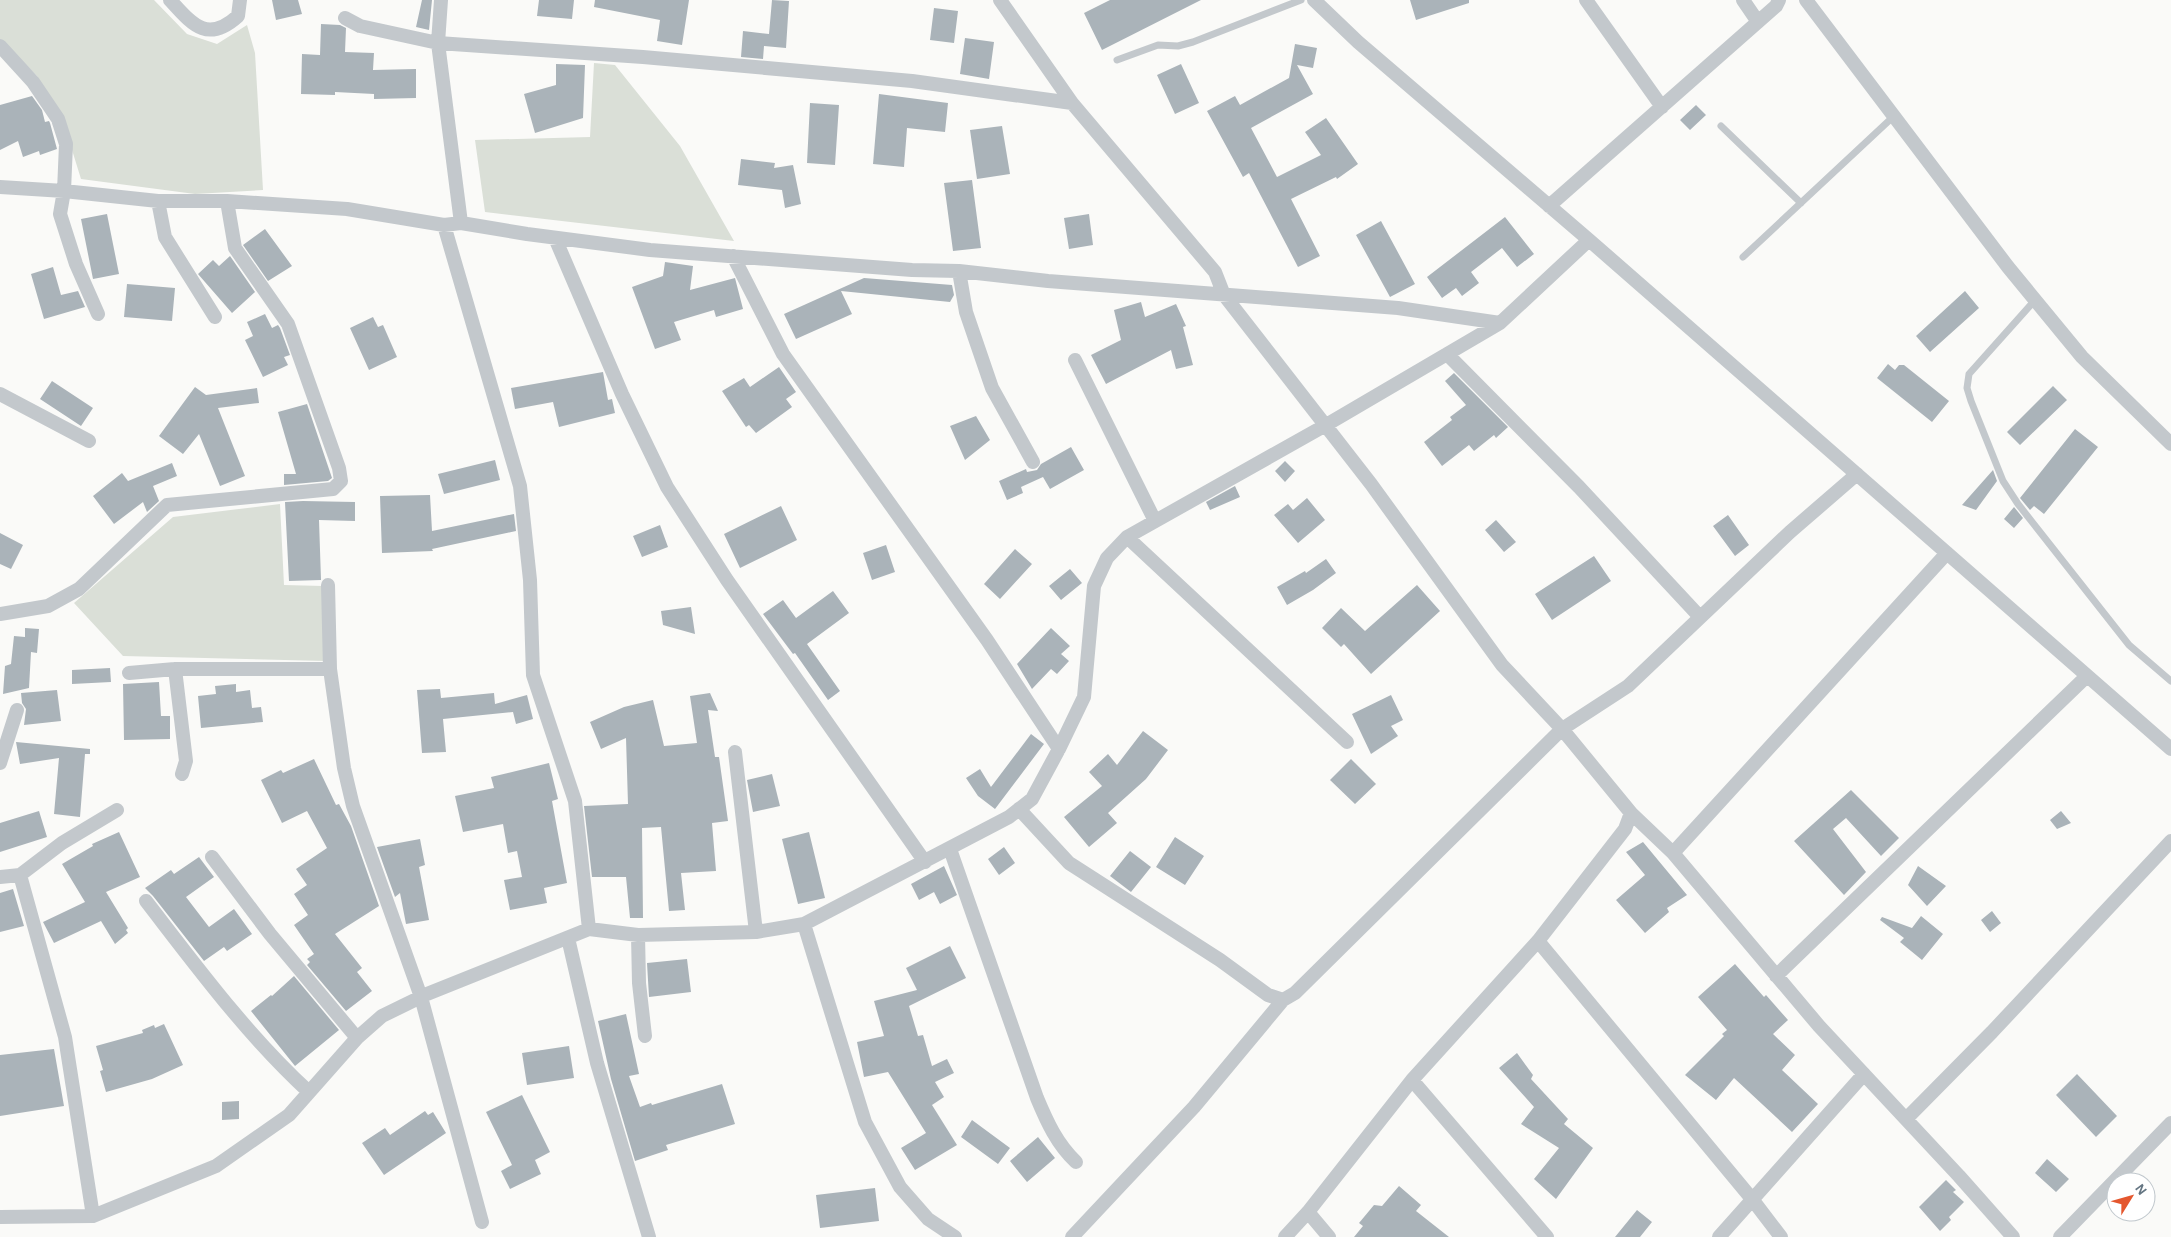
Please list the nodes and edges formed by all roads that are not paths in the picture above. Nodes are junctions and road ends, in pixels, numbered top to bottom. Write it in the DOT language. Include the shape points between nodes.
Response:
graph roads {
  1 [pos="170,0"];
  2 [pos="240,0"];
  3 [pos="441,0"];
  4 [pos="1000,0"];
  5 [pos="1301,0"];
  6 [pos="1314,0"];
  7 [pos="1586,0"];
  8 [pos="1743,0"];
  9 [pos="1779,0"];
  10 [pos="1806,0"];
  11 [pos="345,18"];
  12 [pos="1758,22"];
  13 [pos="438,43"];
  14 [pos="0,46"];
  15 [pos="1117,60"];
  16 [pos="1072,103"];
  17 [pos="1662,107"];
  18 [pos="1894,116"];
  19 [pos="1721,126"];
  20 [pos="0,187"];
  21 [pos="64,191"];
  22 [pos="158,201"];
  23 [pos="227,201"];
  24 [pos="1801,202"];
  25 [pos="1549,206"];
  26 [pos="461,223"];
  27 [pos="444,225"];
  28 [pos="556,238"];
  29 [pos="1589,240"];
  30 [pos="733,256"];
  31 [pos="1743,257"];
  32 [pos="959,270"];
  33 [pos="1224,295"];
  34 [pos="2035,300"];
  35 [pos="98,314"];
  36 [pos="215,317"];
  37 [pos="1500,323"];
  38 [pos="1447,354"];
  39 [pos="1075,360"];
  40 [pos="0,394"];
  41 [pos="1326,425"];
  42 [pos="89,441"];
  43 [pos="2171,444"];
  44 [pos="1032,462"];
  45 [pos="1857,474"];
  46 [pos="1155,521"];
  47 [pos="1127,536"];
  48 [pos="1947,553"];
  49 [pos="328,585"];
  50 [pos="0,614"];
  51 [pos="1700,617"];
  52 [pos="175,668"];
  53 [pos="330,668"];
  54 [pos="129,673"];
  55 [pos="2087,676"];
  56 [pos="2171,681"];
  57 [pos="17,710"];
  58 [pos="1562,729"];
  59 [pos="1346,742"];
  60 [pos="1059,749"];
  61 [pos="2171,749"];
  62 [pos="735,752"];
  63 [pos="0,763"];
  64 [pos="182,774"];
  65 [pos="1019,809"];
  66 [pos="117,810"];
  67 [pos="1631,813"];
  68 [pos="2171,841"];
  69 [pos="950,849"];
  70 [pos="1673,854"];
  71 [pos="212,857"];
  72 [pos="926,862"];
  73 [pos="20,875"];
  74 [pos="0,877"];
  75 [pos="146,901"];
  76 [pos="804,924"];
  77 [pos="589,929"];
  78 [pos="756,932"];
  79 [pos="638,935"];
  80 [pos="568,938"];
  81 [pos="1538,941"];
  82 [pos="1776,976"];
  83 [pos="421,997"];
  84 [pos="1283,1000"];
  85 [pos="645,1036"];
  86 [pos="357,1038"];
  87 [pos="1864,1074"];
  88 [pos="1412,1080"];
  89 [pos="309,1092"];
  90 [pos="1906,1119"];
  91 [pos="2171,1123"];
  92 [pos="1076,1162"];
  93 [pos="1752,1199"];
  94 [pos="1308,1212"];
  95 [pos="93,1216"];
  96 [pos="0,1217"];
  97 [pos="482,1222"];
  98 [pos="649,1237"];
  99 [pos="955,1237"];
  100 [pos="1072,1237"];
  101 [pos="1285,1237"];
  102 [pos="1329,1237"];
  103 [pos="1547,1237"];
  104 [pos="1719,1237"];
  105 [pos="1781,1237"];
  106 [pos="2013,1237"];
  107 [pos="2060,1237"];
  1 -- 2 [label="street" via="193,25 209,30 228,25 238,16"];
  3 -- 13 [label="street"];
  4 -- 16 [label="street"];
  5 -- 15 [label="lane" via="1193,42 1178,46 1158,45"];
  6 -- 25 [label="street" via="1358,42"];
  7 -- 17 [label="street"];
  8 -- 12 [label="street"];
  9 -- 12 [label="street"];
  10 -- 18 [label="street"];
  11 -- 13 [label="street" via="360,26"];
  12 -- 17 [label="street"];
  13 -- 16 [label="street" via="912,81"];
  13 -- 26 [label="street"];
  14 -- 21 [label="street" via="33,82 58,118 66,144"];
  16 -- 33 [label="street" via="1215,272"];
  17 -- 25 [label="street"];
  18 -- 24 [label="lane"];
  18 -- 34 [label="street"];
  19 -- 24 [label="lane"];
  20 -- 21 [label="street"];
  21 -- 22 [label="street"];
  21 -- 35 [label="street" via="60,214 76,264"];
  22 -- 23 [label="street"];
  22 -- 36 [label="street" via="165,237"];
  23 -- 27 [label="street" via="347,209"];
  23 -- 50 [label="street" via="235,248 288,324 340,468 341,481 333,489 167,505 79,590 48,606"];
  24 -- 31 [label="lane"];
  25 -- 29 [label="street"];
  26 -- 27 [label="street"];
  26 -- 28 [label="street"];
  27 -- 77 [label="street" via="520,486 530,580 533,675 575,801"];
  28 -- 30 [label="street"];
  28 -- 72 [label="street" via="622,394 667,487 727,580"];
  29 -- 37 [label="street"];
  29 -- 45 [label="street"];
  30 -- 32 [label="street" via="912,270"];
  30 -- 60 [label="street" via="783,354 987,640"];
  32 -- 33 [label="street" via="1048,281"];
  32 -- 44 [label="street" via="966,312 992,388"];
  33 -- 37 [label="street" via="1398,308"];
  33 -- 41 [label="street"];
  34 -- 43 [label="street" via="2088,362"];
  34 -- 56 [label="lane" via="1969,374 1971,401 2004,481 2018,504 2129,645"];
  37 -- 38 [label="street"];
  38 -- 41 [label="street"];
  38 -- 51 [label="street" via="1579,487"];
  39 -- 46 [label="street"];
  40 -- 42 [label="street"];
  41 -- 46 [label="street"];
  41 -- 58 [label="street" via="1502,666"];
  45 -- 48 [label="street"];
  45 -- 51 [label="street"];
  46 -- 47 [label="street"];
  47 -- 59 [label="street"];
  47 -- 60 [label="street" via="1107,558 1094,586 1084,697"];
  48 -- 55 [label="street"];
  48 -- 70 [label="street"];
  49 -- 53 [label="street"];
  51 -- 58 [label="street" via="1628,686"];
  52 -- 53 [label="street"];
  52 -- 54 [label="street"];
  52 -- 64 [label="street" via="186,761"];
  53 -- 83 [label="street" via="344,768 353,806"];
  55 -- 61 [label="street"];
  55 -- 82 [label="street"];
  57 -- 63 [label="street"];
  58 -- 67 [label="street"];
  58 -- 84 [label="street" via="1295,992"];
  60 -- 65 [label="street" via="1032,799"];
  62 -- 78 [label="street"];
  65 -- 69 [label="street"];
  65 -- 84 [label="street" via="1069,863 1220,960 1268,995"];
  66 -- 73 [label="street" via="62,842"];
  67 -- 70 [label="street"];
  67 -- 81 [label="street" via="1625,830"];
  68 -- 90 [label="street"];
  69 -- 72 [label="street"];
  69 -- 92 [label="street" via="1040,1106 1058,1141"];
  70 -- 82 [label="street"];
  71 -- 86 [label="street" via="270,934"];
  72 -- 76 [label="street"];
  73 -- 74 [label="street"];
  73 -- 95 [label="street" via="65,1037"];
  75 -- 89 [label="street" via="246,1027"];
  76 -- 78 [label="street"];
  76 -- 99 [label="street" via="865,1122 900,1187 928,1219"];
  77 -- 79 [label="street"];
  77 -- 80 [label="street"];
  78 -- 79 [label="street"];
  79 -- 85 [label="street"];
  80 -- 83 [label="street"];
  80 -- 98 [label="street" via="597,1063"];
  81 -- 88 [label="street"];
  81 -- 93 [label="street"];
  82 -- 87 [label="street"];
  83 -- 86 [label="street" via="382,1016"];
  83 -- 97 [label="street"];
  84 -- 100 [label="street" via="1194,1107"];
  86 -- 89 [label="street"];
  87 -- 90 [label="street"];
  87 -- 93 [label="street"];
  88 -- 94 [label="street"];
  88 -- 103 [label="street"];
  89 -- 95 [label="street" via="288,1115 216,1166"];
  90 -- 106 [label="street"];
  91 -- 107 [label="street"];
  93 -- 104 [label="street"];
  93 -- 105 [label="street"];
  94 -- 101 [label="street"];
  94 -- 102 [label="street"];
  95 -- 96 [label="street"];
}
